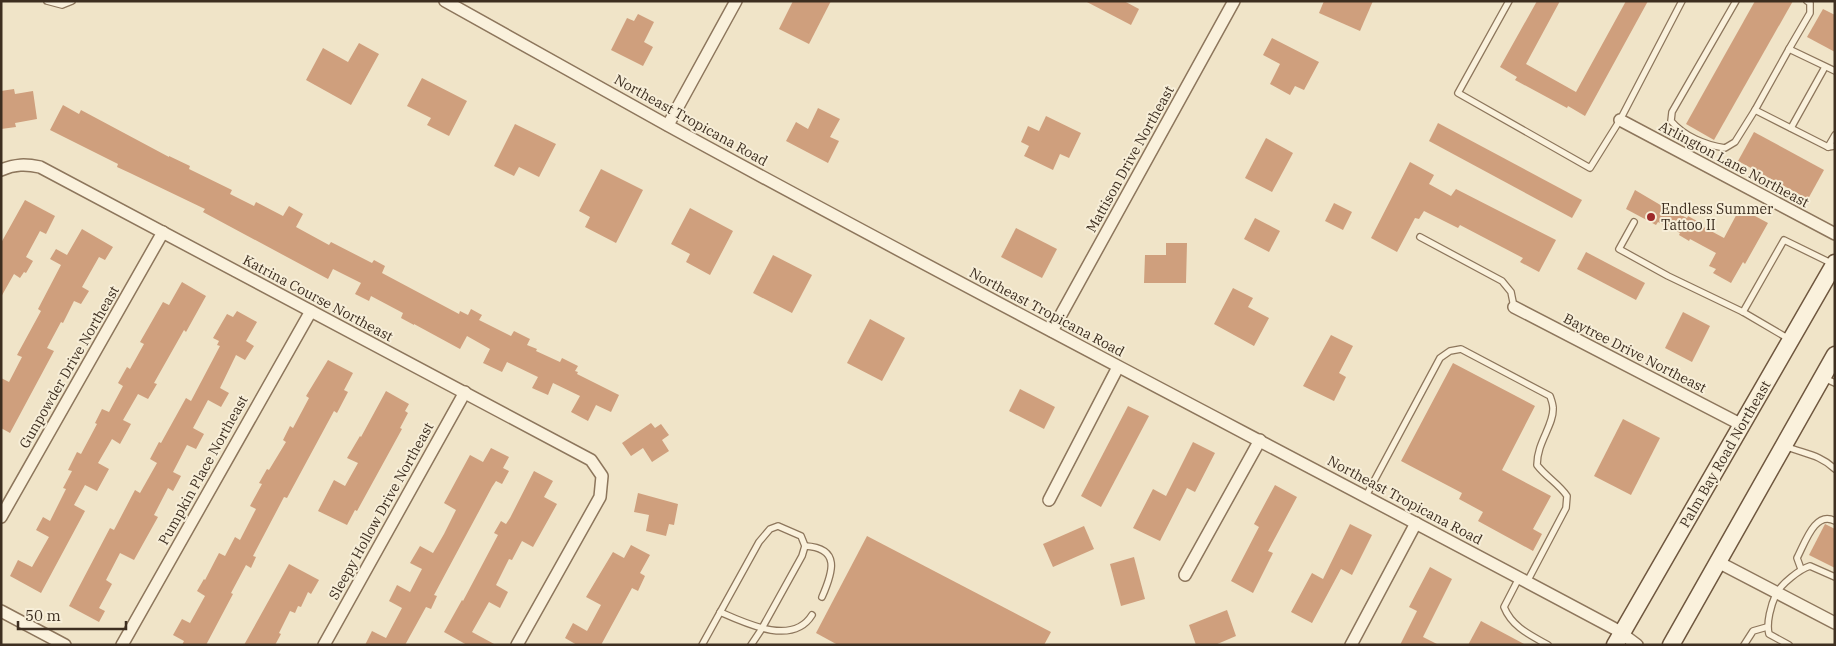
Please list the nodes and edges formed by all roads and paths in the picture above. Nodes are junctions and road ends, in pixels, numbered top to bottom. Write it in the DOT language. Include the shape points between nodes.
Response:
graph roads {
  1 [pos="47,1"];
  2 [pos="72,1"];
  3 [pos="445,1"];
  4 [pos="736,1"];
  5 [pos="1234,1"];
  6 [pos="1510,1"];
  7 [pos="1682,1"];
  8 [pos="1736,1"];
  9 [pos="1807,1"];
  10 [pos="1789,49"];
  11 [pos="1825,67"];
  12 [pos="1835,72"];
  13 [pos="1755,110"];
  14 [pos="1620,120"];
  15 [pos="668,125"];
  16 [pos="1790,128"];
  17 [pos="1835,135"];
  18 [pos="1831,146"];
  19 [pos="7,167"];
  20 [pos="1634,222"];
  21 [pos="162,232"];
  22 [pos="1835,234"];
  23 [pos="1420,236"];
  24 [pos="1834,264"];
  25 [pos="1514,307"];
  26 [pos="310,311"];
  27 [pos="1743,312"];
  28 [pos="1052,331"];
  29 [pos="1790,340"];
  30 [pos="1835,355"];
  31 [pos="1118,366"];
  32 [pos="1829,380"];
  33 [pos="465,392"];
  34 [pos="1742,425"];
  35 [pos="1260,440"];
  36 [pos="1784,445"];
  37 [pos="1835,469"];
  38 [pos="1366,496"];
  39 [pos="1048,500"];
  40 [pos="1,517"];
  41 [pos="1835,521"];
  42 [pos="1416,523"];
  43 [pos="804,546"];
  44 [pos="1718,562"];
  45 [pos="1801,569"];
  46 [pos="1185,575"];
  47 [pos="1835,577"];
  48 [pos="1523,580"];
  49 [pos="1777,593"];
  50 [pos="822,597"];
  51 [pos="1,611"];
  52 [pos="720,612"];
  53 [pos="812,615"];
  54 [pos="1835,623"];
  55 [pos="1767,627"];
  56 [pos="761,630"];
  57 [pos="1618,639"];
  58 [pos="65,645"];
  59 [pos="122,645"];
  60 [pos="324,645"];
  61 [pos="517,645"];
  62 [pos="702,645"];
  63 [pos="751,645"];
  64 [pos="1350,645"];
  65 [pos="1548,645"];
  66 [pos="1637,645"];
  67 [pos="1672,645"];
  68 [pos="1744,645"];
  69 [pos="1789,645"];
  1 -- 2 [label="lane" via="62,5"];
  3 -- 15 [label="street, Northeast Tropicana Road"];
  4 -- 15 [label="street"];
  5 -- 28 [label="street, Mattison Drive Northeast"];
  6 -- 14 [label="lane" via="1458,93 1590,168"];
  7 -- 14 [label="lane"];
  8 -- 13 [label="lane" via="1672,112 1671,121 1678,129 1709,145 1725,148 1735,142"];
  9 -- 10 [label="lane" via="1810,12"];
  10 -- 11 [label="lane"];
  10 -- 13 [label="lane"];
  11 -- 12 [label="lane"];
  11 -- 16 [label="lane"];
  13 -- 16 [label="lane"];
  14 -- 22 [label="street, Arlington Lane Northeast"];
  15 -- 28 [label="street, Northeast Tropicana Road"];
  16 -- 18 [label="lane"];
  17 -- 18 [label="lane"];
  19 -- 21 [label="street, Katrina Course Northeast" via="25,164 40,167"];
  20 -- 27 [label="lane" via="1619,249"];
  21 -- 26 [label="street, Katrina Course Northeast"];
  21 -- 40 [label="street, Gunpowder Drive Northeast"];
  23 -- 25 [label="lane" via="1502,281 1511,292"];
  24 -- 27 [label="lane" via="1784,240"];
  24 -- 29 [label="main road, Palm Bay Road Northeast"];
  25 -- 34 [label="street, Baytree Drive Northeast"];
  26 -- 33 [label="street, Katrina Course Northeast"];
  26 -- 59 [label="street, Pumpkin Place Northeast"];
  27 -- 29 [label="lane"];
  28 -- 31 [label="street, Northeast Tropicana Road"];
  29 -- 34 [label="main road, Palm Bay Road Northeast"];
  30 -- 32 [label="main road"];
  31 -- 35 [label="street, Northeast Tropicana Road"];
  31 -- 39 [label="street"];
  32 -- 36 [label="main road"];
  33 -- 60 [label="street, Sleepy Hollow Drive Northeast"];
  33 -- 61 [label="street, Katrina Course Northeast" via="591,460 602,476 600,496"];
  34 -- 57 [label="main road, Palm Bay Road Northeast"];
  35 -- 38 [label="street, Northeast Tropicana Road"];
  35 -- 46 [label="street"];
  36 -- 37 [label="lane" via="1814,454"];
  36 -- 44 [label="main road"];
  38 -- 42 [label="street, Northeast Tropicana Road"];
  38 -- 48 [label="lane" via="1440,358 1450,351 1461,349 1550,396 1554,408 1540,444 1537,465 1562,488 1567,496 1566,508"];
  41 -- 45 [label="lane" via="1821,519 1815,524 1797,558"];
  42 -- 48 [label="street, Northeast Tropicana Road"];
  42 -- 64 [label="street"];
  43 -- 50 [label="lane" via="818,546 830,556 831,570"];
  43 -- 52 [label="lane" via="801,536 794,532 778,526 770,529 759,542"];
  43 -- 56 [label="lane" via="802,556"];
  44 -- 49 [label="street"];
  44 -- 67 [label="main road"];
  45 -- 47 [label="lane" via="1810,566"];
  45 -- 49 [label="lane"];
  48 -- 57 [label="street, Northeast Tropicana Road"];
  48 -- 65 [label="lane" via="1504,607 1519,629"];
  49 -- 54 [label="street"];
  49 -- 55 [label="lane"];
  51 -- 58 [label="street"];
  52 -- 56 [label="lane"];
  52 -- 62 [label="lane"];
  53 -- 56 [label="lane" via="802,629 793,632"];
  55 -- 68 [label="lane" via="1753,631"];
  55 -- 69 [label="lane" via="1769,634"];
  56 -- 63 [label="lane"];
  57 -- 66 [label="street, Northeast Tropicana Road"];
}
